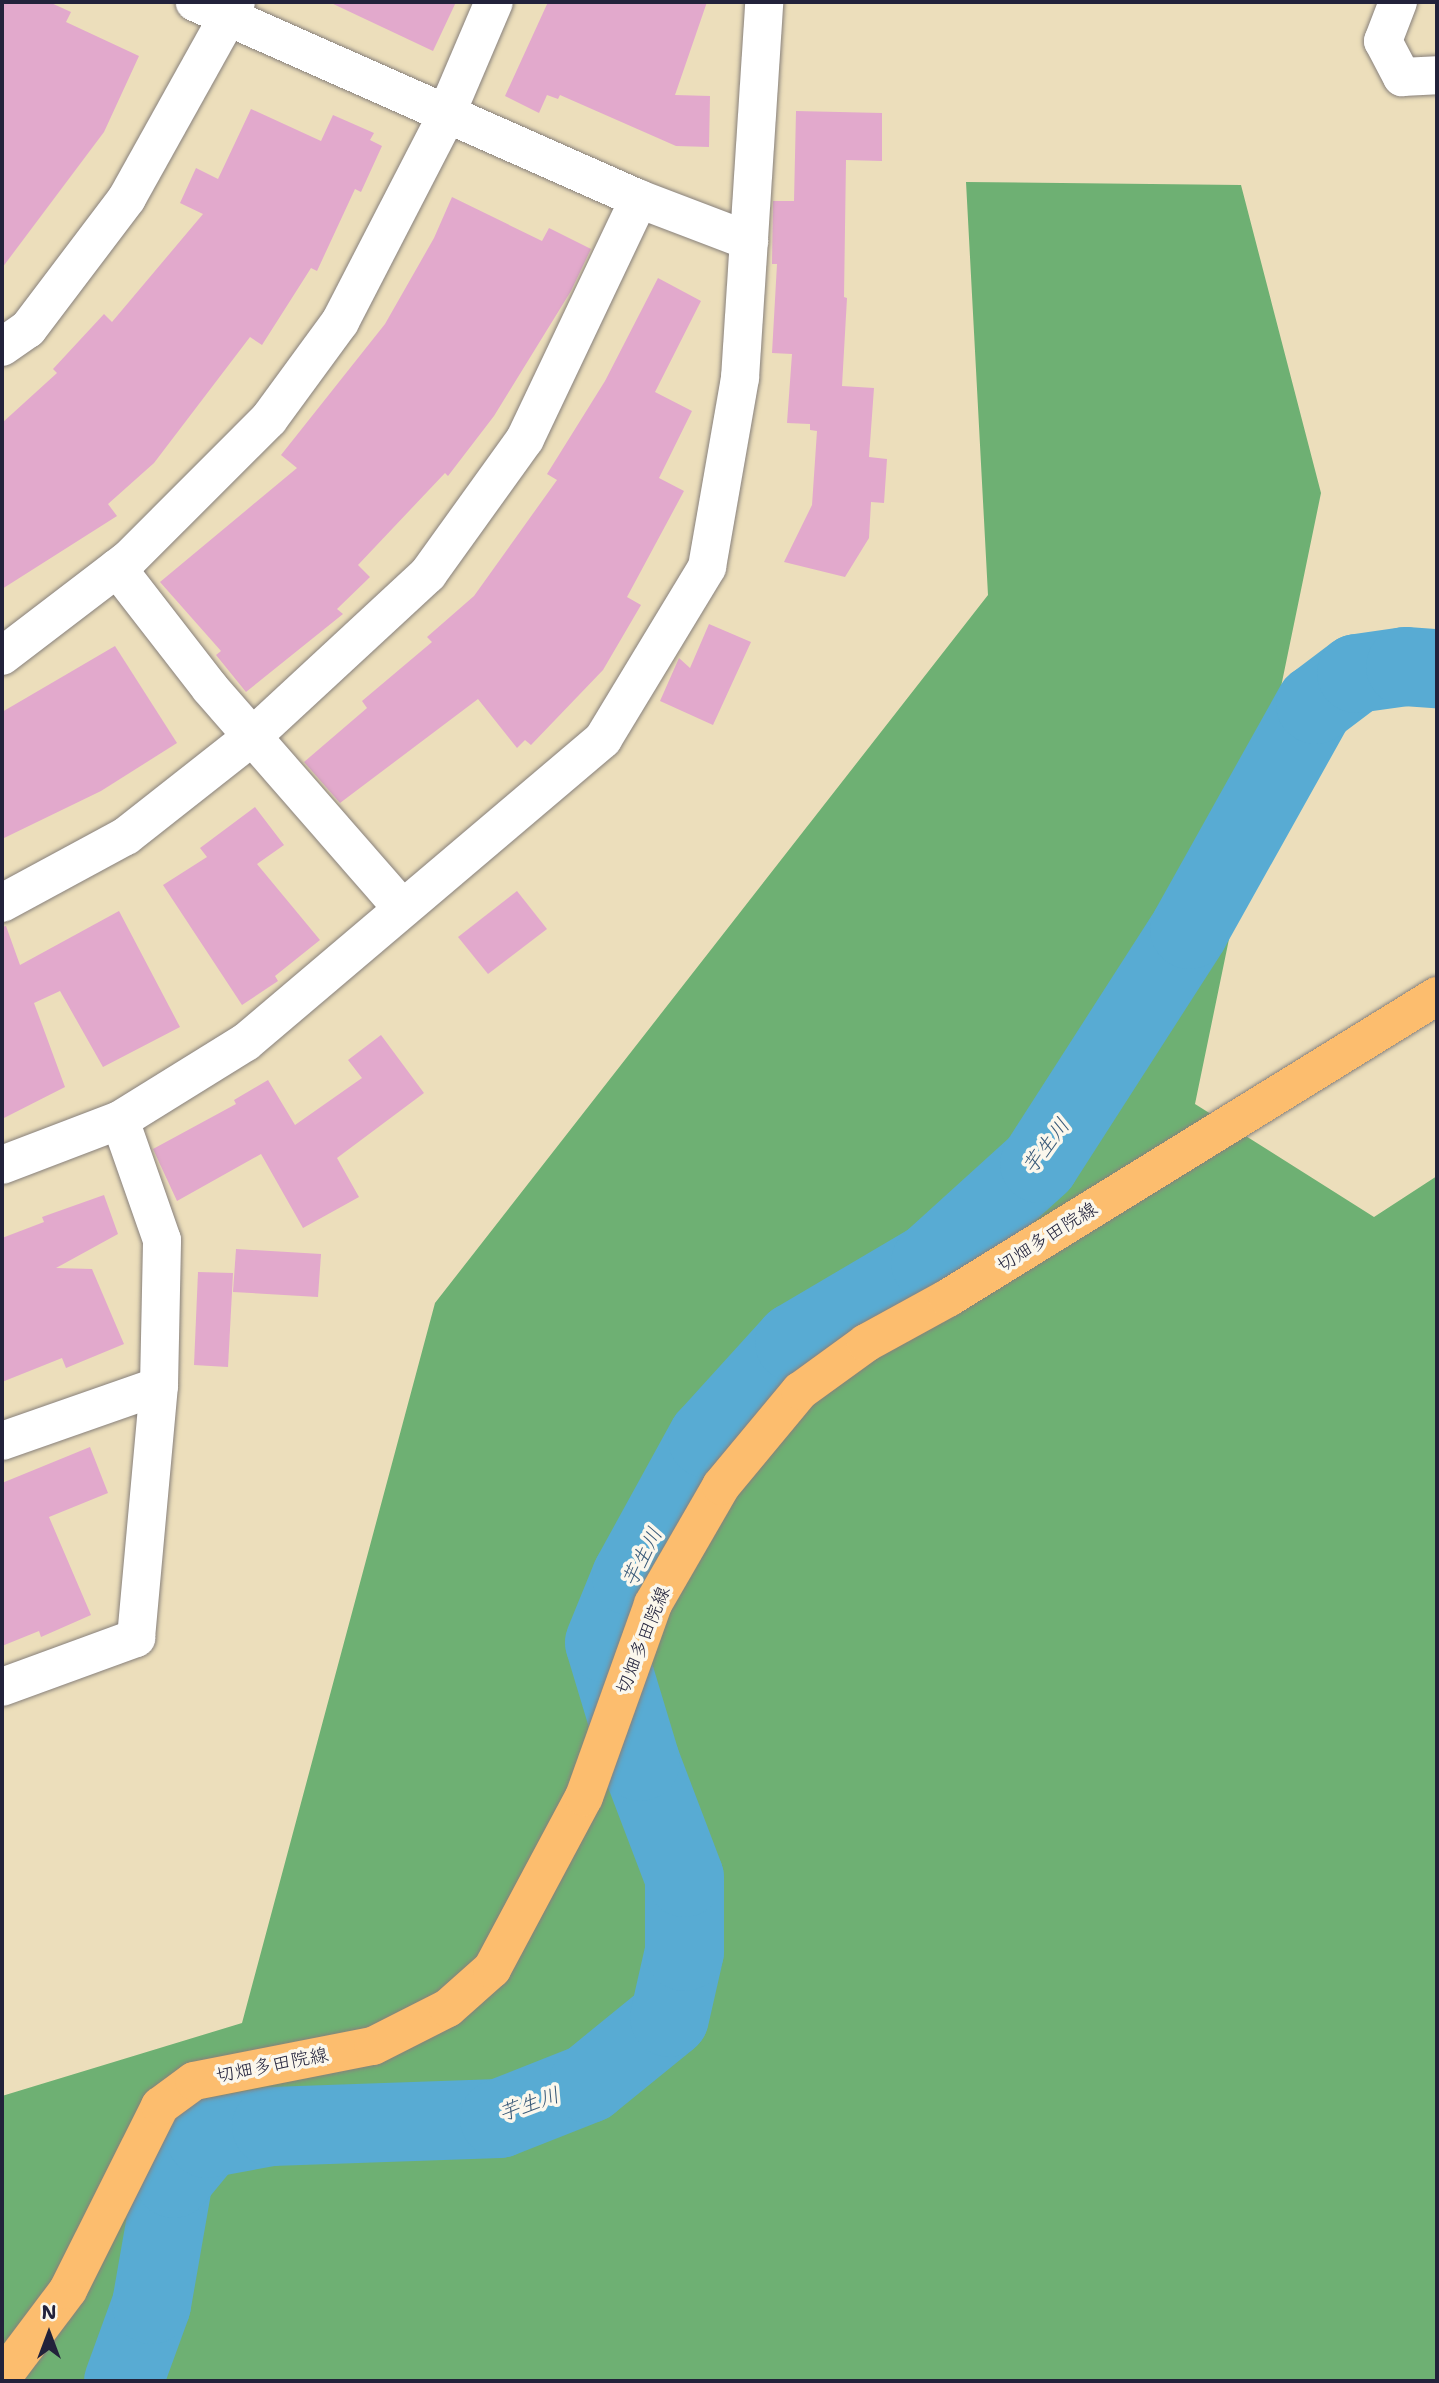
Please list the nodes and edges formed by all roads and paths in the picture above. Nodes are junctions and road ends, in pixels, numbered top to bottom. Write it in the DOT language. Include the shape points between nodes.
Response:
graph roads {
  1 [pos="195,2"];
  2 [pos="494,2"];
  3 [pos="764,2"];
  4 [pos="1398,2"];
  5 [pos="233,9"];
  6 [pos="1437,75"];
  7 [pos="446,113"];
  8 [pos="639,199"];
  9 [pos="749,241"];
  10 [pos="2,347"];
  11 [pos="117,568"];
  12 [pos="2,656"];
  13 [pos="252,737"];
  14 [pos="2,903"];
  15 [pos="402,908"];
  16 [pos="1437,996"];
  17 [pos="120,1120"];
  18 [pos="2,1165"];
  19 [pos="159,1386"];
  20 [pos="2,1441"];
  21 [pos="2,1687"];
  22 [pos="2,2378"];
  1 -- 5 [label="street"];
  2 -- 7 [label="street"];
  3 -- 9 [label="street"];
  4 -- 6 [label="street" via="1383,41 1402,77"];
  5 -- 7 [label="street"];
  5 -- 10 [label="street" via="127,198 29,329"];
  7 -- 8 [label="street"];
  7 -- 11 [label="street" via="340,322 269,419"];
  8 -- 9 [label="street"];
  8 -- 13 [label="street" via="525,439 428,574"];
  9 -- 15 [label="street" via="740,378 708,567 603,739"];
  11 -- 12 [label="street"];
  11 -- 13 [label="street"];
  13 -- 14 [label="street" via="126,836"];
  13 -- 15 [label="street"];
  15 -- 17 [label="street" via="246,1042"];
  16 -- 22 [label="main road, 切畑多田院線" via="960,1291 866,1343 800,1391 721,1486 653,1604 584,1797 492,1969 448,2008 373,2046 194,2081 160,2106 68,2290"];
  17 -- 18 [label="street"];
  17 -- 19 [label="street" via="162,1240"];
  19 -- 20 [label="street"];
  19 -- 21 [label="street" via="136,1638"];
}
